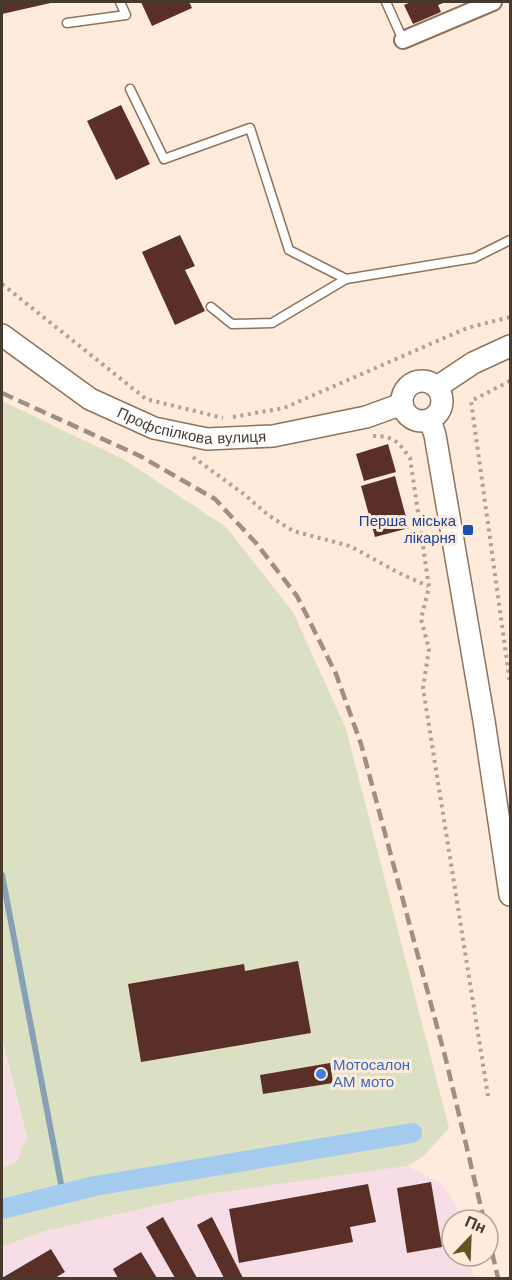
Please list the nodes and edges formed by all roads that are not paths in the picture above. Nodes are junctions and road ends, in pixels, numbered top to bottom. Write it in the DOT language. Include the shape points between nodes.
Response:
graph roads {
  1 [pos="120,2"];
  2 [pos="386,2"];
  3 [pos="493,2"];
  4 [pos="67,23"];
  5 [pos="403,40"];
  6 [pos="130,89"];
  7 [pos="510,240"];
  8 [pos="346,279"];
  9 [pos="211,307"];
  10 [pos="2,335"];
  11 [pos="510,346"];
  12 [pos="437,387"];
  13 [pos="402,404"];
  14 [pos="430,420"];
  15 [pos="510,895"];
  1 -- 4 [label="lane" via="126,15"];
  2 -- 5 [label="lane"];
  3 -- 5 [label="street"];
  6 -- 8 [label="lane" via="164,159 250,128 290,250"];
  7 -- 8 [label="lane" via="474,258"];
  8 -- 9 [label="lane" via="272,323 232,324"];
  10 -- 13 [label="street, Профспілкова вулиця" via="90,399 154,428 207,439 273,436 366,417"];
  11 -- 12 [label="street" via="473,363"];
  12 -- 13 [label="street" via="425,380 412,383 403,393"];
  12 -- 14 [label="street" via="442,405"];
  13 -- 14 [label="street" via="410,418"];
  14 -- 15 [label="street" via="484,721"];
}
